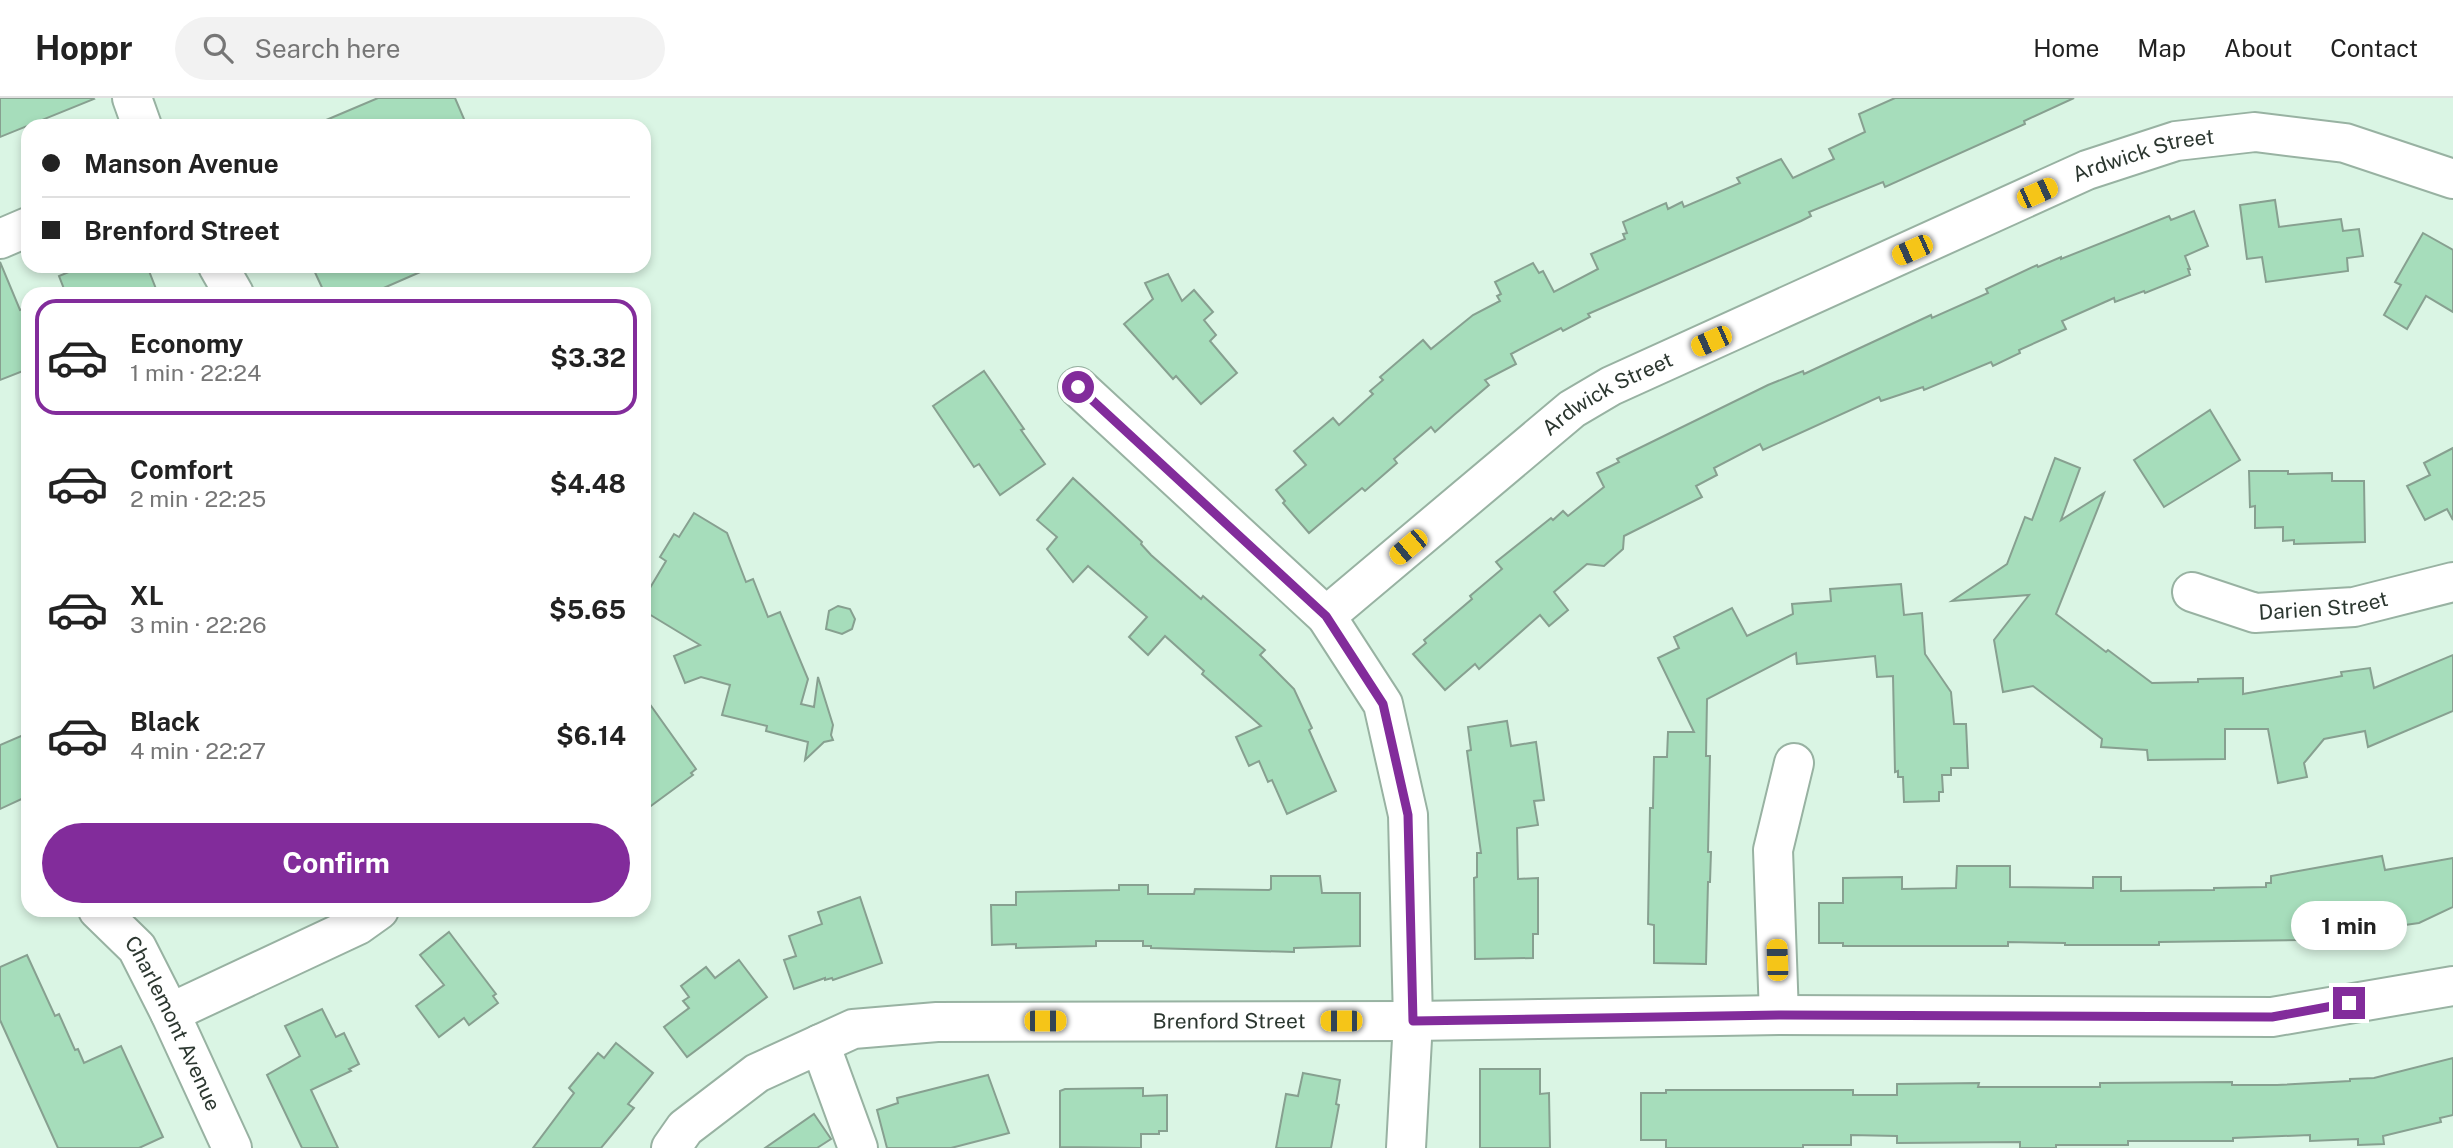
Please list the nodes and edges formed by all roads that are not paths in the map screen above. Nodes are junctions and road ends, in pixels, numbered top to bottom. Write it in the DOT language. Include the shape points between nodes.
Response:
graph roads {
  1 [pos="132,98"];
  2 [pos="140,119"];
  3 [pos="2453,179"];
  4 [pos="21,230"];
  5 [pos="0,239"];
  6 [pos="1078,387"];
  7 [pos="2453,582"];
  8 [pos="2192,592"];
  9 [pos="1326,616"];
  10 [pos="1794,763"];
  11 [pos="105,917"];
  12 [pos="369,917"];
  13 [pos="2453,986"];
  14 [pos="170,1013"];
  15 [pos="1779,1015"];
  16 [pos="1413,1021"];
  17 [pos="820,1044"];
  18 [pos="232,1148"];
  19 [pos="670,1148"];
  20 [pos="858,1148"];
  21 [pos="1406,1148"];
  1 -- 2 [label="street"];
  3 -- 9 [label="street, Ardwick Street" via="2345,143 2255,132 2176,141 2088,170 1611,386 1573,409"];
  4 -- 5 [label="street"];
  6 -- 9 [label="street"];
  7 -- 8 [label="street, Darien Street" via="2354,607 2255,613"];
  9 -- 16 [label="street" via="1383,704 1408,815"];
  10 -- 15 [label="street" via="1773,850"];
  11 -- 14 [label="street, Charlemont Avenue" via="137,948"];
  12 -- 14 [label="street"];
  13 -- 15 [label="street, Brenford Street" via="2272,1017"];
  14 -- 18 [label="street, Charlemont Avenue"];
  15 -- 16 [label="street, Brenford Street"];
  16 -- 17 [label="street, Brenford Street" via="937,1022 853,1029"];
  16 -- 21 [label="street"];
  17 -- 19 [label="street, Brenford Street" via="757,1073 685,1128"];
  17 -- 20 [label="street"];
}
